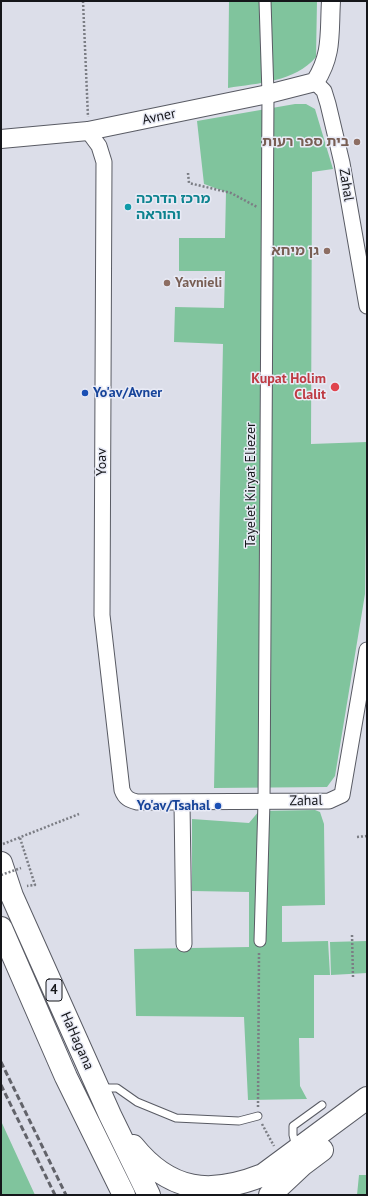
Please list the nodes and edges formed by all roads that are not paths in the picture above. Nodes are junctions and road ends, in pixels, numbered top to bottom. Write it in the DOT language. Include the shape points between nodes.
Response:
graph roads {
  1 [pos="265,1"];
  2 [pos="331,1"];
  3 [pos="315,82"];
  4 [pos="268,94"];
  5 [pos="88,131"];
  6 [pos="1,139"];
  7 [pos="367,306"];
  8 [pos="367,650"];
  9 [pos="124,796"];
  10 [pos="264,801"];
  11 [pos="182,803"];
  12 [pos="2,854"];
  13 [pos="1,928"];
  14 [pos="260,941"];
  15 [pos="184,944"];
  16 [pos="66,1077"];
  17 [pos="99,1089"];
  18 [pos="367,1098"];
  19 [pos="322,1105"];
  20 [pos="110,1115"];
  21 [pos="258,1116"];
  22 [pos="367,1116"];
  23 [pos="286,1150"];
  24 [pos="116,1195"];
  25 [pos="124,1195"];
  26 [pos="149,1195"];
  27 [pos="270,1195"];
  1 -- 4 [label="street, Tayelet Kiryat Eliezer"];
  2 -- 3 [label="street" via="329,51 326,64"];
  3 -- 4 [label="street, Avner"];
  3 -- 7 [label="street, Zahal" via="324,91 341,156"];
  4 -- 5 [label="street, Avner"];
  4 -- 10 [label="street, Tayelet Kiryat Eliezer"];
  5 -- 6 [label="street, Avner"];
  5 -- 9 [label="street, Yoav" via="100,146 104,162 102,615"];
  8 -- 10 [label="street, Zahal" via="342,795 329,801"];
  9 -- 11 [label="street, Zahal" via="138,802"];
  10 -- 11 [label="street, Zahal"];
  10 -- 14 [label="street, Tayelet Kiryat Eliezer"];
  11 -- 15 [label="street"];
  12 -- 17 [label="highway, HaHagana / 4" via="12,896"];
  13 -- 16 [label="highway, HaHagana / 4"];
  16 -- 24 [label="highway"];
  16 -- 25 [label="highway, HaHagana / 4"];
  17 -- 20 [label="highway, HaHagana / 4"];
  17 -- 21 [label="lane" via="117,1088 137,1102 176,1118 239,1121"];
  18 -- 23 [label="highway"];
  19 -- 23 [label="lane" via="293,1126 293,1135"];
  20 -- 23 [label="highway" via="157,1172 181,1186 195,1189 217,1191 249,1183"];
  20 -- 26 [label="highway, HaHagana / 4"];
  22 -- 27 [label="highway" via="302,1165"];
}
